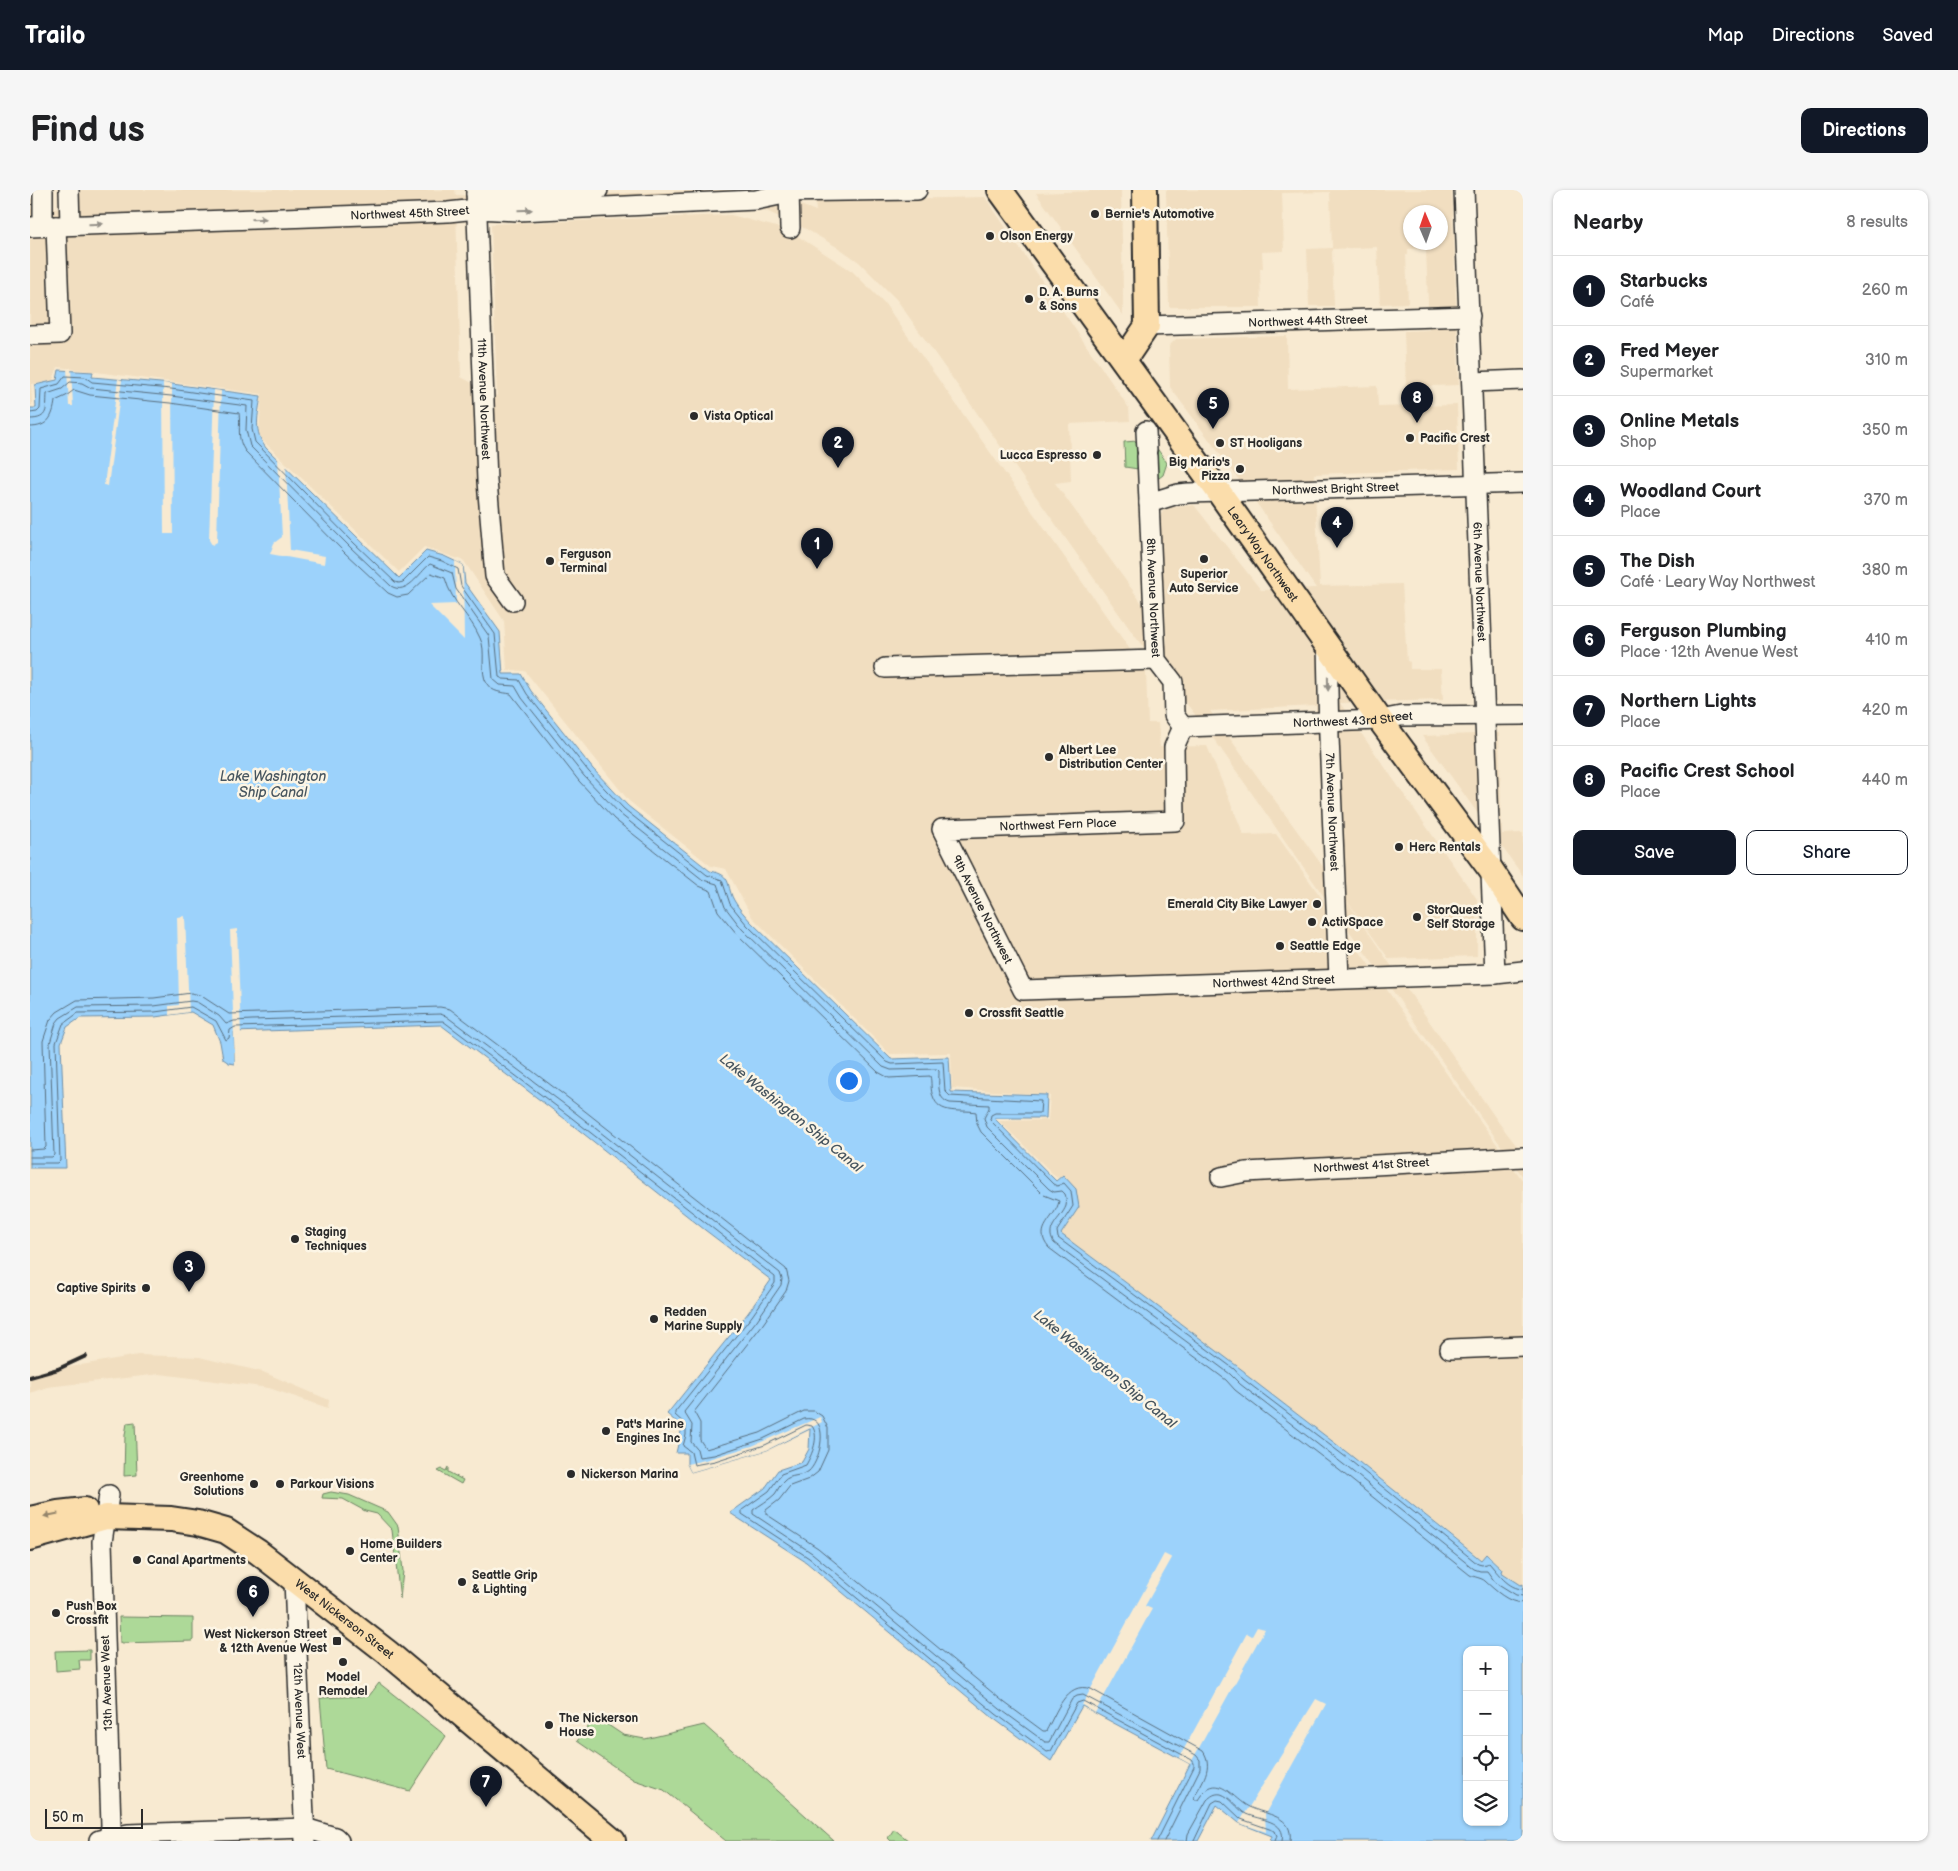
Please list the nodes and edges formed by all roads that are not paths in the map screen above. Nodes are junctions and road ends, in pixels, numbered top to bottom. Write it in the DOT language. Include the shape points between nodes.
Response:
graph roads {
  1 [pos="43,190"];
  2 [pos="69,190"];
  3 [pos="598,190"];
  4 [pos="756,190"];
  5 [pos="917,190"];
  6 [pos="1000,190"];
  7 [pos="1145,190"];
  8 [pos="1464,190"];
  9 [pos="789,192"];
  10 [pos="476,197"];
  11 [pos="50,226"];
  12 [pos="790,228"];
  13 [pos="1470,316"];
  14 [pos="1147,326"];
  15 [pos="30,335"];
  16 [pos="1124,360"];
  17 [pos="1523,380"];
  18 [pos="1472,382"];
  19 [pos="1146,431"];
  20 [pos="1523,482"];
  21 [pos="1476,485"];
  22 [pos="1218,491"];
  23 [pos="1149,503"];
  24 [pos="513,601"];
  25 [pos="1327,644"];
  26 [pos="1156,660"];
  27 [pos="885,668"];
  28 [pos="1523,715"];
  29 [pos="1485,716"];
  30 [pos="1380,720"];
  31 [pos="1328,722"];
  32 [pos="1183,727"];
  33 [pos="942,829"];
  34 [pos="1491,870"];
  35 [pos="1523,918"];
  36 [pos="1523,971"];
  37 [pos="1494,974"];
  38 [pos="1339,978"];
  39 [pos="1023,990"];
  40 [pos="1523,1157"];
  41 [pos="1221,1177"];
  42 [pos="1523,1346"];
  43 [pos="1450,1349"];
  44 [pos="107,1506"];
  45 [pos="30,1519"];
  46 [pos="30,1538"];
  47 [pos="294,1580"];
  48 [pos="308,1837"];
  49 [pos="104,1840"];
  50 [pos="339,1841"];
  51 [pos="613,1841"];
  1 -- 11 [label="street"];
  2 -- 11 [label="street"];
  3 -- 10 [label="street, Northwest 45th Street"];
  4 -- 9 [label="street, Northwest 45th Street"];
  5 -- 9 [label="street, Northwest 45th Street"];
  6 -- 16 [label="main road, Leary Way Northwest"];
  7 -- 14 [label="main road"];
  8 -- 13 [label="street, 6th Avenue Northwest"];
  10 -- 9 [label="street, Northwest 45th Street, one-way" via="518,210 756,200"];
  9 -- 12 [label="street"];
  11 -- 10 [label="street, Northwest 45th Street, one-way" via="448,212"];
  10 -- 24 [label="street, 11th Avenue Northwest" via="487,481 495,576"];
  11 -- 15 [label="street" via="60,334"];
  13 -- 14 [label="street, Northwest 44th Street"];
  13 -- 18 [label="street, 6th Avenue Northwest"];
  14 -- 16 [label="main road"];
  16 -- 22 [label="main road, Leary Way Northwest"];
  17 -- 18 [label="street"];
  18 -- 21 [label="street, 6th Avenue Northwest"];
  19 -- 23 [label="street, 8th Avenue Northwest"];
  20 -- 21 [label="street, Northwest Bright Street"];
  21 -- 22 [label="street, Northwest Bright Street"];
  21 -- 29 [label="street, 6th Avenue Northwest"];
  22 -- 23 [label="street, Northwest Bright Street" via="1178,494"];
  22 -- 25 [label="main road, Leary Way Northwest"];
  23 -- 26 [label="street, 8th Avenue Northwest"];
  25 -- 30 [label="main road, Leary Way Northwest"];
  25 -- 31 [label="street, 7th Avenue Northwest, one-way"];
  26 -- 27 [label="street"];
  26 -- 32 [label="street, 8th Avenue Northwest" via="1173,682 1174,715"];
  28 -- 29 [label="street, Northwest 43rd Street"];
  29 -- 30 [label="street, Northwest 43rd Street" via="1419,715"];
  29 -- 34 [label="street, 6th Avenue Northwest"];
  30 -- 31 [label="street, Northwest 43rd Street"];
  30 -- 34 [label="main road, Leary Way Northwest"];
  31 -- 32 [label="street, Northwest 43rd Street"];
  31 -- 38 [label="street, 7th Avenue Northwest"];
  32 -- 33 [label="street, Northwest Fern Place" via="1174,747 1175,821"];
  33 -- 39 [label="street, 9th Avenue Northwest"];
  34 -- 35 [label="main road, Leary Way Northwest"];
  34 -- 37 [label="street, 6th Avenue Northwest"];
  36 -- 37 [label="street, Northwest 42nd Street"];
  37 -- 38 [label="street, Northwest 42nd Street"];
  38 -- 39 [label="street, Northwest 42nd Street"];
  40 -- 41 [label="street, Northwest 41st Street" via="1246,1172"];
  42 -- 43 [label="street"];
  44 -- 45 [label="main road, one-way"];
  44 -- 46 [label="main road, West Nickerson Street"];
  44 -- 47 [label="main road, West Nickerson Street" via="226,1531"];
  44 -- 49 [label="street, 13th Avenue West" via="102,1542 111,1826"];
  47 -- 48 [label="street, 12th Avenue West"];
  47 -- 51 [label="main road, West Nickerson Street" via="386,1652"];
  48 -- 49 [label="street" via="128,1834"];
  48 -- 50 [label="street" via="335,1837"];
}
